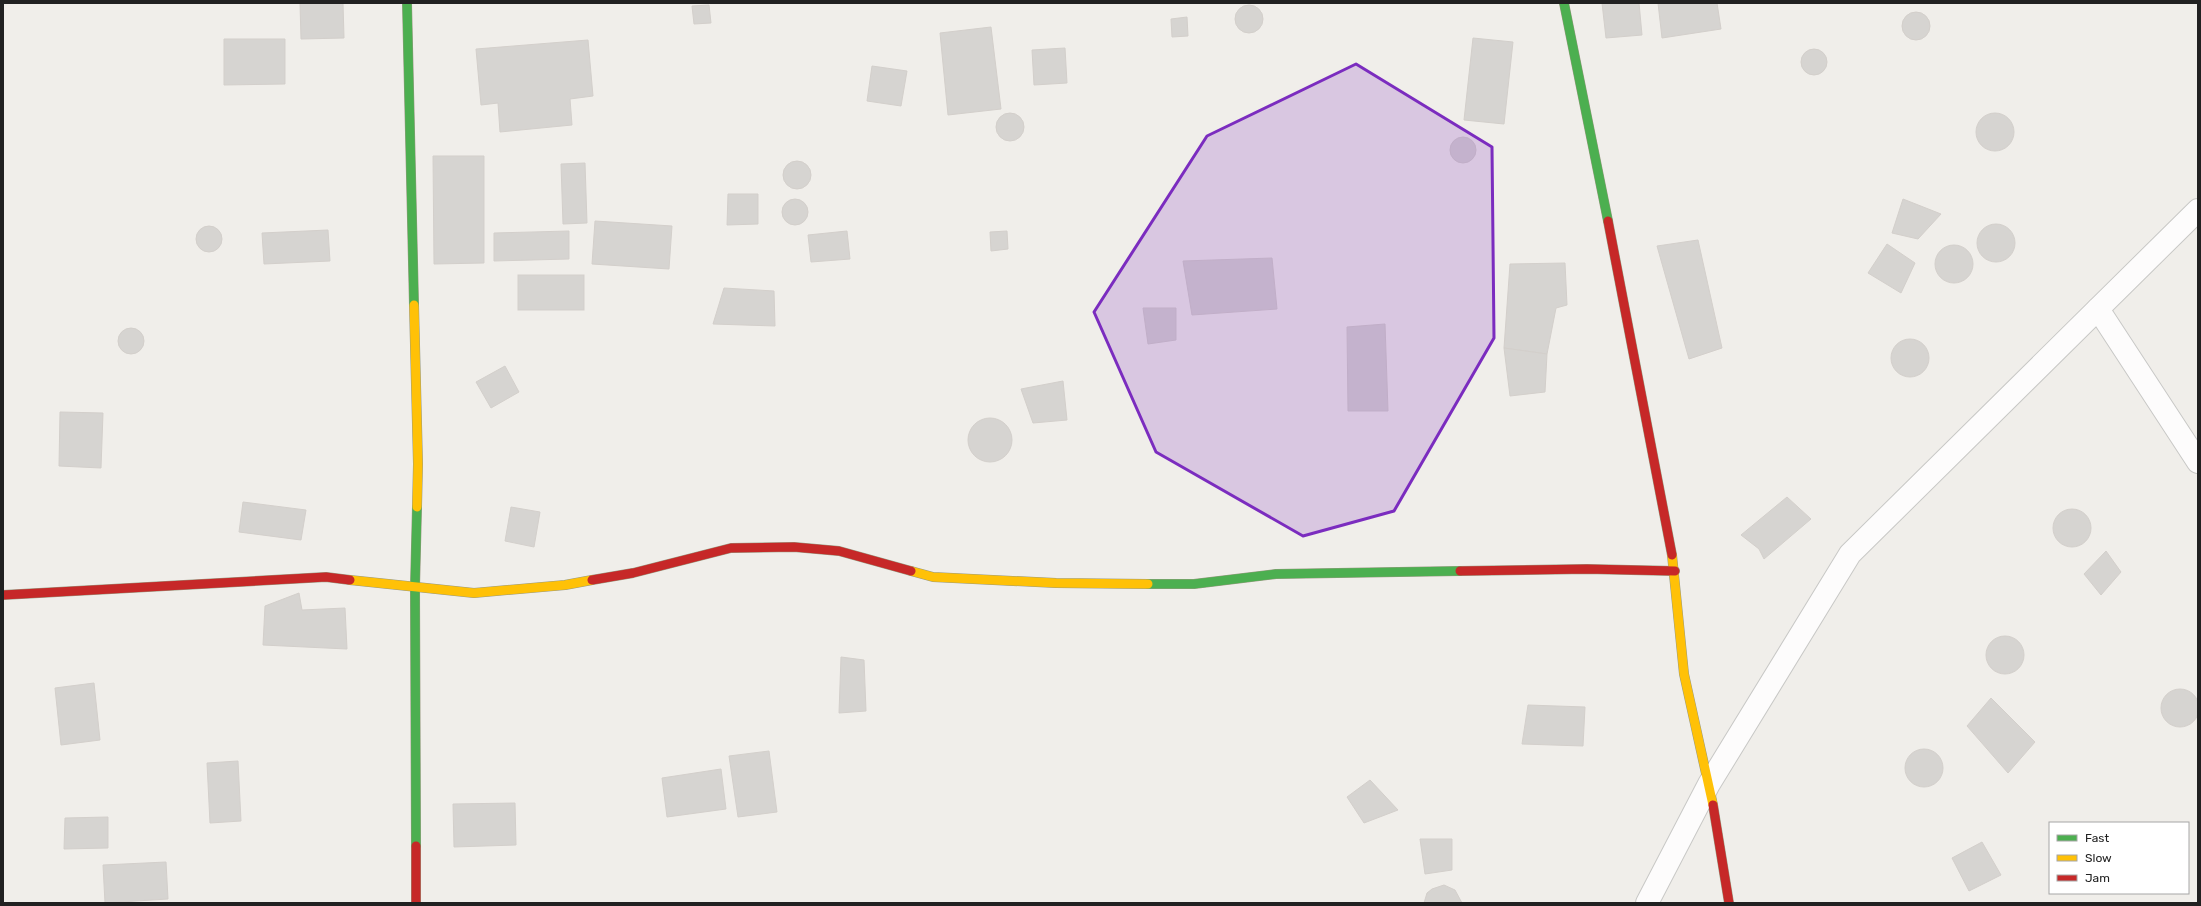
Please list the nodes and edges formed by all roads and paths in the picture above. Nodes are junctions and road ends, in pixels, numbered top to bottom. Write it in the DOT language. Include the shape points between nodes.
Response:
graph roads {
  1 [pos="407,3"];
  2 [pos="1564,3"];
  3 [pos="2198,210"];
  4 [pos="2098,309"];
  5 [pos="2198,462"];
  6 [pos="1675,571"];
  7 [pos="416,587"];
  8 [pos="3,595"];
  9 [pos="1709,784"];
  10 [pos="416,903"];
  11 [pos="1648,903"];
  12 [pos="1729,903"];
  1 -- 7 [label="street" via="418,464"];
  2 -- 6 [label="street" via="1592,135"];
  3 -- 4 [label="street"];
  4 -- 5 [label="street"];
  4 -- 9 [label="street" via="1850,554"];
  6 -- 7 [label="street" via="1276,574 1194,584 1056,583 933,576 839,551 794,547 731,548 632,573 565,584 474,593"];
  6 -- 9 [label="street" via="1684,674"];
  7 -- 8 [label="street" via="326,577"];
  7 -- 10 [label="street"];
  9 -- 11 [label="street"];
  9 -- 12 [label="street"];
}
